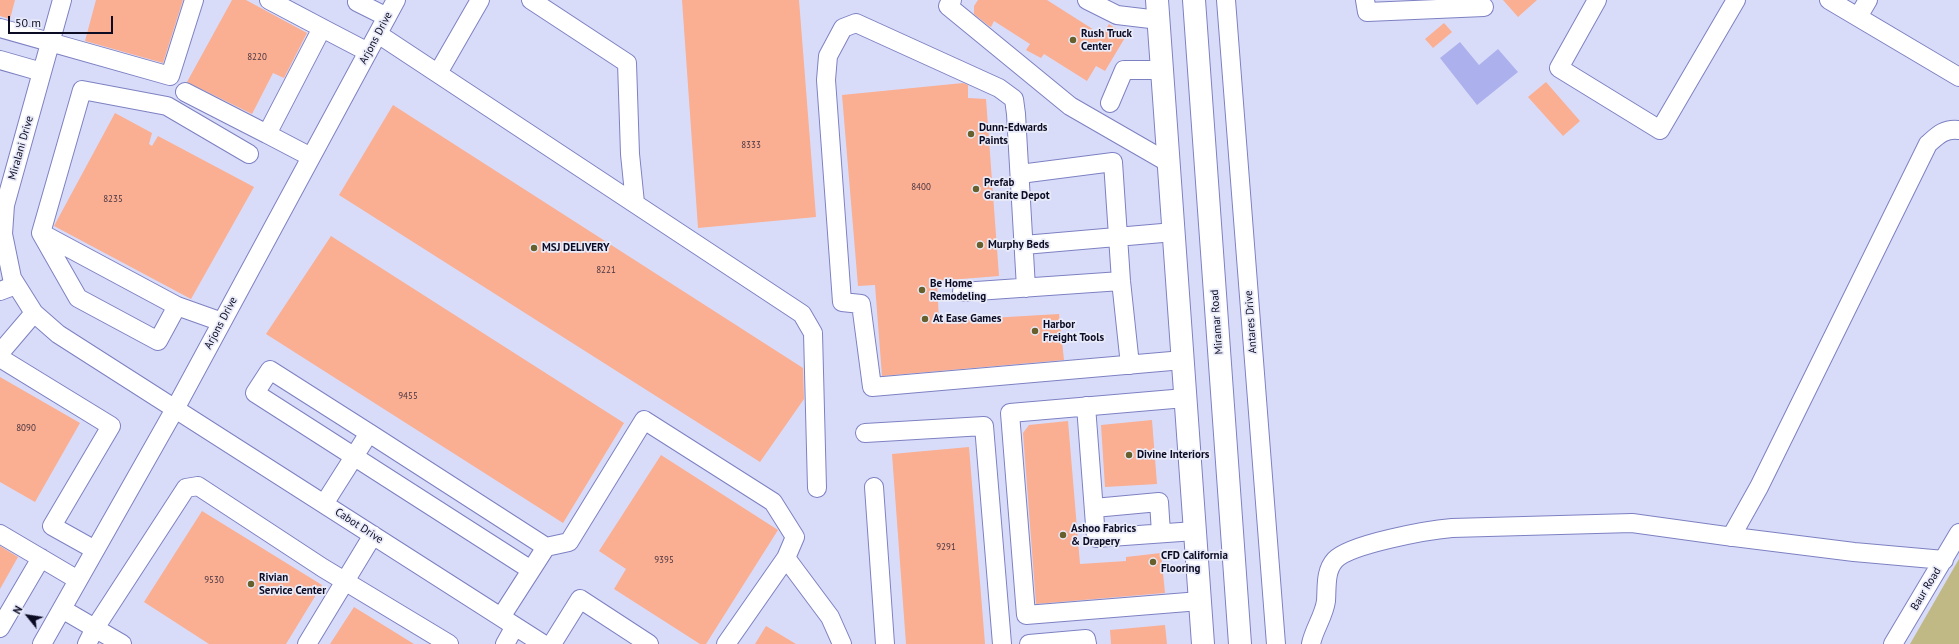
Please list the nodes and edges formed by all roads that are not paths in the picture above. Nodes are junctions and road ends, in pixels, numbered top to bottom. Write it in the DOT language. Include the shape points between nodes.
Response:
graph roads {
  1 [pos="62,0"];
  2 [pos="194,0"];
  3 [pos="269,0"];
  4 [pos="396,0"];
  5 [pos="480,0"];
  6 [pos="531,0"];
  7 [pos="952,0"];
  8 [pos="1087,0"];
  9 [pos="1194,0"];
  10 [pos="1226,0"];
  11 [pos="1365,0"];
  12 [pos="1597,0"];
  13 [pos="1736,0"];
  14 [pos="1829,0"];
  15 [pos="1868,0"];
  16 [pos="357,2"];
  17 [pos="1484,7"];
  18 [pos="1158,10"];
  19 [pos="387,17"];
  20 [pos="1858,17"];
  21 [pos="0,28"];
  22 [pos="322,28"];
  23 [pos="378,34"];
  24 [pos="50,42"];
  25 [pos="368,52"];
  26 [pos="0,60"];
  27 [pos="1162,70"];
  28 [pos="42,72"];
  29 [pos="438,73"];
  30 [pos="1959,77"];
  31 [pos="185,92"];
  32 [pos="1110,103"];
  33 [pos="1959,130"];
  34 [pos="267,134"];
  35 [pos="249,154"];
  36 [pos="311,157"];
  37 [pos="1169,163"];
  38 [pos="7,168"];
  39 [pos="1020,174"];
  40 [pos="3,197"];
  41 [pos="635,203"];
  42 [pos="1174,232"];
  43 [pos="41,234"];
  44 [pos="1119,237"];
  45 [pos="1024,245"];
  46 [pos="3,249"];
  47 [pos="1121,281"];
  48 [pos="8,288"];
  49 [pos="1026,288"];
  50 [pos="962,292"];
  51 [pos="177,306"];
  52 [pos="34,313"];
  53 [pos="222,322"];
  54 [pos="0,353"];
  55 [pos="0,358"];
  56 [pos="1183,360"];
  57 [pos="1130,365"];
  58 [pos="1185,398"];
  59 [pos="1086,406"];
  60 [pos="175,409"];
  61 [pos="369,433"];
  62 [pos="865,433"];
  63 [pos="354,457"];
  64 [pos="874,487"];
  65 [pos="817,488"];
  66 [pos="324,504"];
  67 [pos="1094,508"];
  68 [pos="1195,531"];
  69 [pos="1161,533"];
  70 [pos="1959,533"];
  71 [pos="0,534"];
  72 [pos="373,535"];
  73 [pos="1731,537"];
  74 [pos="546,547"];
  75 [pos="95,550"];
  76 [pos="41,558"];
  77 [pos="786,558"];
  78 [pos="1944,560"];
  79 [pos="531,570"];
  80 [pos="78,580"];
  81 [pos="346,581"];
  82 [pos="1200,601"];
  83 [pos="62,610"];
  84 [pos="1026,615"];
  85 [pos="508,622"];
  86 [pos="0,628"];
  87 [pos="91,636"];
  88 [pos="42,644"];
  89 [pos="122,644"];
  90 [pos="307,644"];
  91 [pos="450,644"];
  92 [pos="505,644"];
  93 [pos="543,644"];
  94 [pos="552,644"];
  95 [pos="649,644"];
  96 [pos="726,644"];
  97 [pos="842,644"];
  98 [pos="885,644"];
  99 [pos="1002,644"];
  100 [pos="1028,644"];
  101 [pos="1087,644"];
  102 [pos="1203,644"];
  103 [pos="1240,644"];
  104 [pos="1276,644"];
  105 [pos="1311,644"];
  106 [pos="1893,644"];
  1 -- 24 [label="street, Miralani Drive"];
  2 -- 24 [label="street" via="170,76"];
  3 -- 22 [label="street"];
  4 -- 19 [label="street, Arjons Drive"];
  5 -- 29 [label="street"];
  6 -- 41 [label="street" via="627,63 630,154"];
  7 -- 37 [label="street" via="948,6 1070,106"];
  8 -- 18 [label="street" via="1117,15"];
  9 -- 103 [label="main road, Miramar Road"];
  10 -- 104 [label="street, Antares Drive"];
  11 -- 17 [label="street" via="1366,12"];
  12 -- 13 [label="street" via="1559,68 1660,130"];
  14 -- 20 [label="street"];
  15 -- 20 [label="street"];
  16 -- 19 [label="street"];
  18 -- 27 [label="main road"];
  19 -- 23 [label="street, Arjons Drive"];
  20 -- 30 [label="street"];
  21 -- 24 [label="street"];
  22 -- 25 [label="street"];
  22 -- 34 [label="street"];
  23 -- 25 [label="street, Arjons Drive"];
  23 -- 29 [label="street"];
  24 -- 28 [label="street, Miralani Drive"];
  25 -- 36 [label="street, Arjons Drive"];
  26 -- 28 [label="street"];
  27 -- 32 [label="street" via="1124,70"];
  27 -- 37 [label="main road"];
  28 -- 38 [label="street, Miralani Drive"];
  29 -- 41 [label="street"];
  31 -- 34 [label="street"];
  33 -- 73 [label="street" via="1951,129 1941,133 1928,144 1759,487"];
  34 -- 36 [label="street"];
  35 -- 43 [label="street" via="167,106 82,90"];
  36 -- 53 [label="street, Arjons Drive"];
  37 -- 42 [label="main road"];
  38 -- 40 [label="street, Miralani Drive"];
  39 -- 44 [label="street" via="1113,162"];
  39 -- 45 [label="street"];
  39 -- 57 [label="street" via="1014,99 999,88 856,23 843,28 828,56 826,80 842,302 861,304 872,387"];
  40 -- 46 [label="street, Miralani Drive"];
  41 -- 65 [label="street" via="802,314 813,333"];
  42 -- 44 [label="street"];
  42 -- 56 [label="main road"];
  43 -- 51 [label="street"];
  43 -- 51 [label="street" via="78,298 158,341"];
  44 -- 45 [label="street"];
  44 -- 47 [label="street"];
  45 -- 49 [label="street"];
  46 -- 48 [label="street, Miralani Drive" via="12,278"];
  47 -- 49 [label="street"];
  47 -- 57 [label="street"];
  48 -- 52 [label="street, Miralani Drive"];
  49 -- 50 [label="street"];
  51 -- 53 [label="street"];
  52 -- 54 [label="street"];
  52 -- 60 [label="street, Miralani Drive" via="58,334"];
  53 -- 60 [label="street, Arjons Drive"];
  55 -- 75 [label="street" via="111,426 52,526"];
  56 -- 57 [label="street"];
  56 -- 58 [label="main road"];
  58 -- 59 [label="street"];
  58 -- 68 [label="main road"];
  59 -- 67 [label="street"];
  59 -- 84 [label="street" via="1010,413"];
  60 -- 66 [label="street, Cabot Drive"];
  60 -- 75 [label="street, Arjons Drive"];
  61 -- 63 [label="street"];
  61 -- 63 [label="street" via="270,370 255,393"];
  61 -- 74 [label="street"];
  62 -- 99 [label="street" via="984,426"];
  63 -- 66 [label="street"];
  63 -- 79 [label="street"];
  64 -- 98 [label="street"];
  66 -- 72 [label="street, Cabot Drive"];
  67 -- 69 [label="street" via="1096,538"];
  67 -- 69 [label="street" via="1159,502"];
  68 -- 69 [label="street"];
  68 -- 82 [label="main road"];
  70 -- 78 [label="street, Baur Road"];
  71 -- 76 [label="street"];
  72 -- 81 [label="street"];
  72 -- 85 [label="street, Cabot Drive"];
  73 -- 78 [label="street"];
  73 -- 105 [label="street" via="1632,522 1423,531 1349,550 1335,560 1329,569 1326,601"];
  74 -- 77 [label="street" via="569,542 644,420 773,502 796,537"];
  74 -- 79 [label="street"];
  75 -- 80 [label="street, Arjons Drive"];
  76 -- 80 [label="street"];
  76 -- 86 [label="street"];
  77 -- 96 [label="street"];
  77 -- 97 [label="street" via="830,617"];
  78 -- 106 [label="street, Baur Road"];
  79 -- 85 [label="street"];
  80 -- 83 [label="street, Arjons Drive"];
  81 -- 87 [label="street" via="198,486 186,488"];
  81 -- 90 [label="street"];
  81 -- 91 [label="street"];
  82 -- 84 [label="street"];
  82 -- 102 [label="main road"];
  83 -- 87 [label="street"];
  83 -- 88 [label="street, Arjons Drive"];
  84 -- 100 [label="street"];
  85 -- 92 [label="street"];
  85 -- 93 [label="street, Cabot Drive"];
  87 -- 89 [label="street"];
  94 -- 95 [label="street" via="580,599"];
  100 -- 101 [label="street" via="1086,639"];
}
